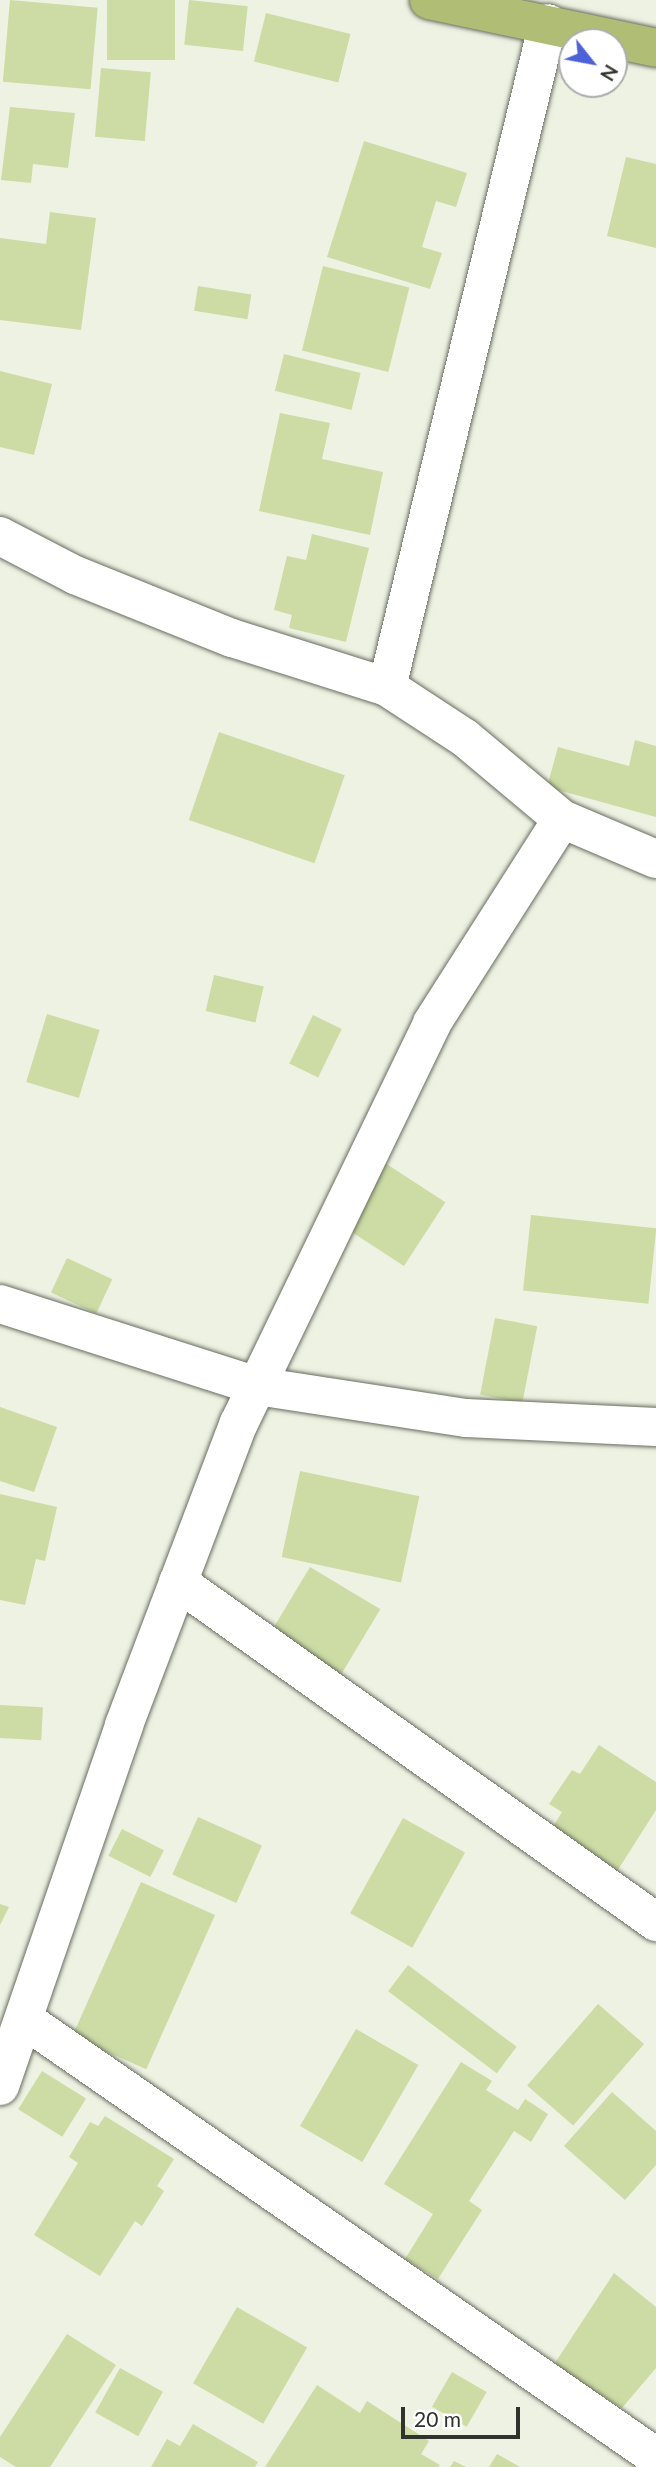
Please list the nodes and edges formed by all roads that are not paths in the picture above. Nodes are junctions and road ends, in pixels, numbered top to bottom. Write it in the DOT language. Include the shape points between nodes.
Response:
graph roads {
  1 [pos="429,0"];
  2 [pos="548,23"];
  3 [pos="656,48"];
  4 [pos="0,536"];
  5 [pos="387,687"];
  6 [pos="562,819"];
  7 [pos="656,859"];
  8 [pos="0,1304"];
  9 [pos="257,1386"];
  10 [pos="656,1427"];
  11 [pos="178,1582"];
  12 [pos="656,1922"];
  13 [pos="25,2020"];
  14 [pos="0,2085"];
  15 [pos="656,2457"];
  1 -- 2 [label="main road"];
  2 -- 3 [label="main road"];
  2 -- 5 [label="street"];
  4 -- 5 [label="street" via="75,575 232,638"];
  5 -- 6 [label="street" via="465,738"];
  6 -- 7 [label="street"];
  6 -- 9 [label="street" via="432,1023"];
  8 -- 9 [label="street"];
  9 -- 10 [label="street" via="466,1418"];
  9 -- 11 [label="street"];
  11 -- 12 [label="street"];
  11 -- 13 [label="street" via="124,1725"];
  13 -- 14 [label="street"];
  13 -- 15 [label="street"];
}
